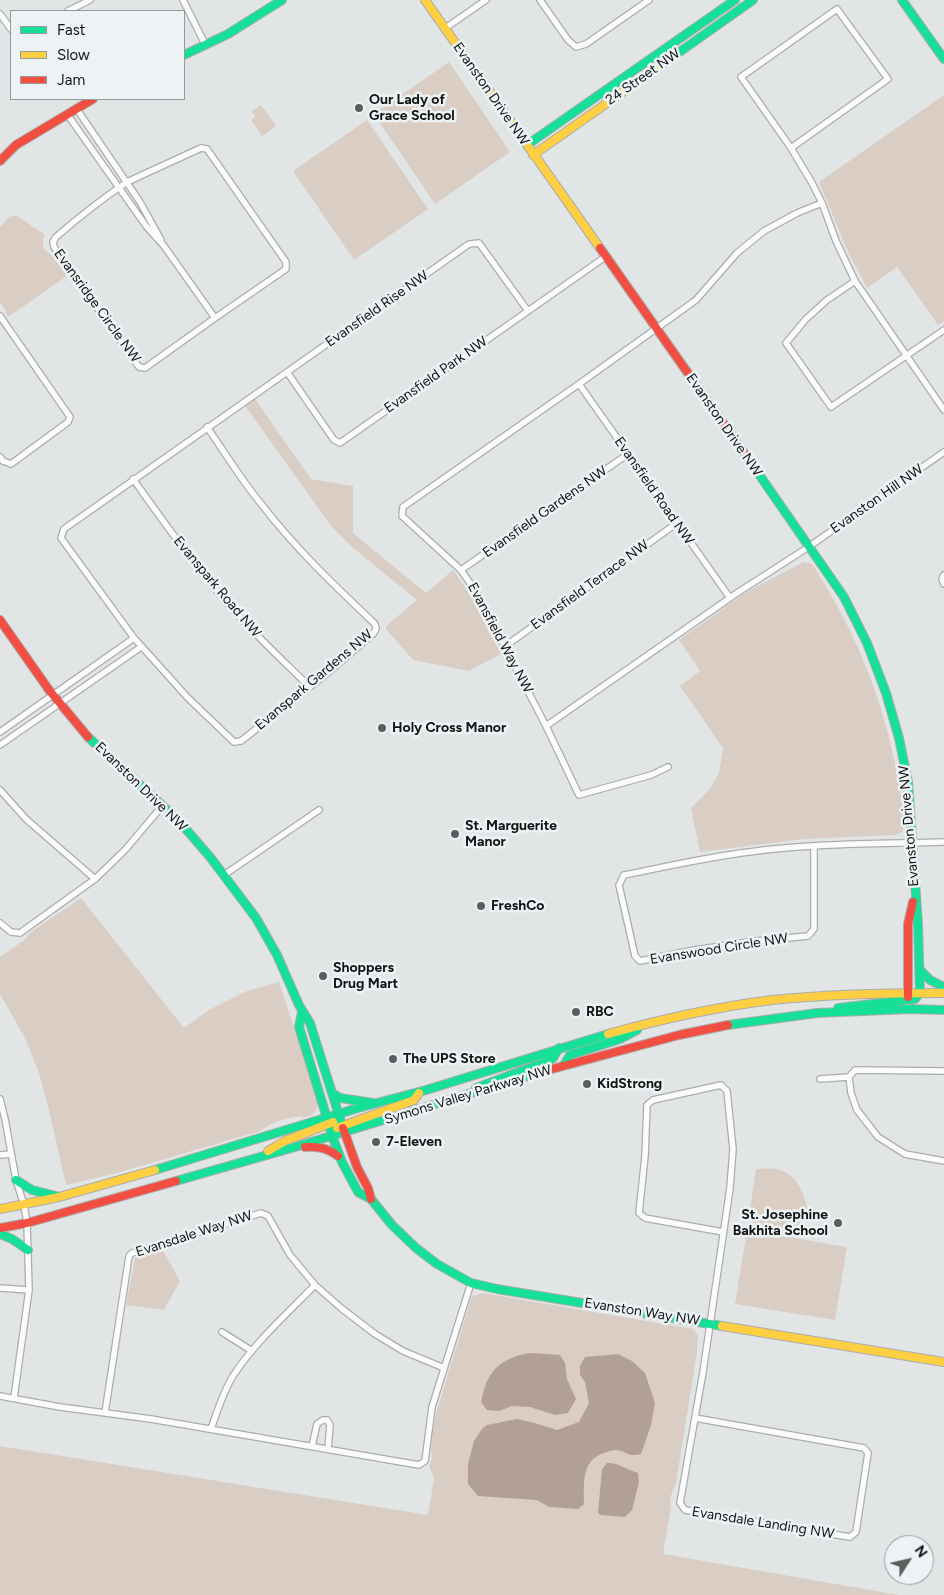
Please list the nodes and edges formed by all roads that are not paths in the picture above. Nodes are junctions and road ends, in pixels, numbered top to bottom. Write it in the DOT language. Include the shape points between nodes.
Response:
graph roads {
  1 [pos="90,0"];
  2 [pos="183,0"];
  3 [pos="282,0"];
  4 [pos="425,0"];
  5 [pos="486,0"];
  6 [pos="540,0"];
  7 [pos="648,0"];
  8 [pos="735,0"];
  9 [pos="753,0"];
  10 [pos="902,0"];
  11 [pos="70,10"];
  12 [pos="0,14"];
  13 [pos="10,28"];
  14 [pos="444,29"];
  15 [pos="205,44"];
  16 [pos="185,54"];
  17 [pos="944,59"];
  18 [pos="91,100"];
  19 [pos="76,108"];
  20 [pos="66,114"];
  21 [pos="527,146"];
  22 [pos="792,148"];
  23 [pos="533,155"];
  24 [pos="0,161"];
  25 [pos="127,182"];
  26 [pos="118,188"];
  27 [pos="822,203"];
  28 [pos="164,246"];
  29 [pos="605,257"];
  30 [pos="855,282"];
  31 [pos="528,311"];
  32 [pos="0,316"];
  33 [pos="215,318"];
  34 [pos="656,328"];
  35 [pos="944,330"];
  36 [pos="906,356"];
  37 [pos="287,372"];
  38 [pos="579,384"];
  39 [pos="944,410"];
  40 [pos="207,427"];
  41 [pos="944,452"];
  42 [pos="628,454"];
  43 [pos="0,458"];
  44 [pos="133,479"];
  45 [pos="677,523"];
  46 [pos="810,546"];
  47 [pos="462,570"];
  48 [pos="944,575"];
  49 [pos="944,584"];
  50 [pos="730,598"];
  51 [pos="0,620"];
  52 [pos="134,638"];
  53 [pos="141,647"];
  54 [pos="504,647"];
  55 [pos="310,687"];
  56 [pos="53,694"];
  57 [pos="60,704"];
  58 [pos="546,726"];
  59 [pos="0,732"];
  60 [pos="0,745"];
  61 [pos="668,766"];
  62 [pos="0,790"];
  63 [pos="163,805"];
  64 [pos="320,810"];
  65 [pos="944,842"];
  66 [pos="913,843"];
  67 [pos="814,846"];
  68 [pos="224,875"];
  69 [pos="95,879"];
  70 [pos="915,896"];
  71 [pos="0,923"];
  72 [pos="920,970"];
  73 [pos="944,988"];
  74 [pos="920,993"];
  75 [pos="944,993"];
  76 [pos="908,996"];
  77 [pos="909,1009"];
  78 [pos="944,1010"];
  79 [pos="302,1012"];
  80 [pos="779,1018"];
  81 [pos="648,1024"];
  82 [pos="559,1048"];
  83 [pos="564,1065"];
  84 [pos="944,1071"];
  85 [pos="849,1077"];
  86 [pos="820,1079"];
  87 [pos="332,1093"];
  88 [pos="419,1093"];
  89 [pos="455,1099"];
  90 [pos="0,1100"];
  91 [pos="377,1103"];
  92 [pos="338,1115"];
  93 [pos="328,1121"];
  94 [pos="342,1129"];
  95 [pos="332,1136"];
  96 [pos="296,1147"];
  97 [pos="11,1154"];
  98 [pos="0,1155"];
  99 [pos="258,1156"];
  100 [pos="340,1157"];
  101 [pos="944,1161"];
  102 [pos="16,1180"];
  103 [pos="58,1197"];
  104 [pos="371,1199"];
  105 [pos="24,1205"];
  106 [pos="0,1209"];
  107 [pos="27,1223"];
  108 [pos="0,1228"];
  109 [pos="723,1232"];
  110 [pos="0,1234"];
  111 [pos="28,1250"];
  112 [pos="471,1283"];
  113 [pos="315,1285"];
  114 [pos="0,1288"];
  115 [pos="29,1290"];
  116 [pos="710,1323"];
  117 [pos="222,1332"];
  118 [pos="252,1351"];
  119 [pos="944,1362"];
  120 [pos="444,1368"];
  121 [pos="0,1396"];
  122 [pos="14,1398"];
  123 [pos="105,1413"];
  124 [pos="695,1418"];
  125 [pos="212,1429"];
  126 [pos="312,1446"];
  127 [pos="328,1449"];
  1 -- 11 [label="street"];
  2 -- 15 [label="street"];
  3 -- 15 [label="street" via="253,20"];
  4 -- 14 [label="street, Evanston Drive NW"];
  5 -- 14 [label="street"];
  6 -- 7 [label="street" via="576,47 586,44"];
  8 -- 21 [label="street, 24 Street NW"];
  9 -- 23 [label="street, 24 Street NW"];
  10 -- 17 [label="street"];
  12 -- 13 [label="street"];
  14 -- 21 [label="street, Evanston Drive NW"];
  15 -- 16 [label="street"];
  18 -- 19 [label="street"];
  19 -- 20 [label="street"];
  19 -- 25 [label="street"];
  20 -- 24 [label="street" via="16,145"];
  20 -- 26 [label="street"];
  21 -- 23 [label="street, Evanston Drive NW"];
  22 -- 22 [label="street" via="741,77 837,9 888,79"];
  22 -- 27 [label="street"];
  23 -- 29 [label="street, Evanston Drive NW"];
  25 -- 26 [label="street"];
  25 -- 28 [label="street"];
  25 -- 33 [label="street" via="201,148 207,150 286,262 286,269"];
  26 -- 28 [label="street"];
  26 -- 33 [label="street, Evansridge Circle NW" via="52,242 139,367 145,368"];
  27 -- 30 [label="street"];
  27 -- 34 [label="street, Evansfield Way NW" via="764,231 737,254 696,300"];
  28 -- 33 [label="street"];
  29 -- 31 [label="street, Evansfield Park NW"];
  29 -- 34 [label="street, Evanston Drive NW"];
  30 -- 36 [label="street"];
  30 -- 36 [label="street" via="806,318 786,343 831,407"];
  31 -- 37 [label="street, Evansfield Rise NW" via="479,243 469,244"];
  31 -- 37 [label="street, Evansfield Park NW" via="340,442 334,440"];
  32 -- 43 [label="street" via="70,417 68,422 11,464"];
  34 -- 38 [label="street, Evansfield Way NW"];
  34 -- 46 [label="street, Evanston Drive NW"];
  35 -- 36 [label="street"];
  36 -- 39 [label="street"];
  37 -- 40 [label="street, Evansfield Rise NW"];
  38 -- 42 [label="street, Evansfield Road NW"];
  38 -- 47 [label="street, Evansfield Way NW" via="403,507 402,516"];
  40 -- 44 [label="street, Evanspark Gardens NW"];
  40 -- 55 [label="street, Evanspark Gardens NW" via="287,536 375,624 373,634"];
  41 -- 46 [label="street, Evanston Hill NW"];
  42 -- 45 [label="street, Evansfield Road NW"];
  42 -- 47 [label="street, Evansfield Gardens NW"];
  44 -- 52 [label="street, Evanspark Gardens NW" via="64,529 61,538"];
  44 -- 55 [label="street, Evanspark Road NW" via="228,604"];
  45 -- 50 [label="street, Evansfield Road NW"];
  45 -- 54 [label="street, Evansfield Terrace NW"];
  46 -- 50 [label="street"];
  46 -- 66 [label="street, Evanston Drive NW" via="844,598 867,643 886,693 908,782"];
  47 -- 54 [label="street, Evansfield Way NW"];
  48 -- 49 [label="street"];
  50 -- 58 [label="street"];
  51 -- 56 [label="street, Evanston Drive NW"];
  52 -- 53 [label="street, Evanspark Gardens NW"];
  52 -- 56 [label="street"];
  53 -- 55 [label="street, Evanspark Gardens NW" via="234,742 241,741"];
  53 -- 57 [label="street"];
  54 -- 58 [label="street, Evansfield Way NW"];
  56 -- 57 [label="street, Evanston Drive NW"];
  56 -- 59 [label="street"];
  57 -- 60 [label="street"];
  57 -- 63 [label="street, Evanston Drive NW" via="107,756"];
  58 -- 61 [label="street, Evansfield Way NW" via="580,795 651,775"];
  62 -- 69 [label="street" via="26,819"];
  63 -- 68 [label="street, Evanston Drive NW"];
  63 -- 69 [label="street"];
  64 -- 68 [label="street"];
  65 -- 66 [label="street, Evanswood Circle NW"];
  66 -- 67 [label="street, Evanswood Circle NW"];
  66 -- 70 [label="street, Evanston Drive NW"];
  67 -- 67 [label="street, Evanswood Circle NW" via="748,852 624,875 619,885 635,956 640,961 703,948 808,936 814,929"];
  68 -- 79 [label="street, Evanston Drive NW" via="270,940"];
  69 -- 71 [label="street" via="24,931 11,932"];
  70 -- 72 [label="street, Evanston Drive NW"];
  70 -- 76 [label="street, Evanston Drive NW" via="908,924"];
  72 -- 73 [label="street"];
  72 -- 74 [label="street, Evanston Drive NW"];
  74 -- 75 [label="street, Symons Valley Parkway NW"];
  74 -- 76 [label="street, Symons Valley Parkway NW"];
  76 -- 77 [label="street, Evanston Drive NW"];
  76 -- 80 [label="street"];
  76 -- 81 [label="street, Symons Valley Parkway NW" via="817,996 766,1001"];
  77 -- 78 [label="street, Symons Valley Parkway NW"];
  77 -- 80 [label="street, Symons Valley Parkway NW"];
  79 -- 87 [label="street, Evanston Drive NW" via="310,1023"];
  79 -- 93 [label="street, Evanston Drive NW" via="299,1027"];
  80 -- 83 [label="street, Symons Valley Parkway NW" via="679,1035"];
  81 -- 82 [label="street, Symons Valley Parkway NW"];
  81 -- 83 [label="street" via="620,1039 570,1055"];
  82 -- 88 [label="street, Symons Valley Parkway NW"];
  82 -- 89 [label="street" via="548,1061"];
  83 -- 89 [label="street, Symons Valley Parkway NW"];
  84 -- 85 [label="street" via="856,1070"];
  85 -- 86 [label="street"];
  85 -- 101 [label="street" via="857,1110 878,1137 905,1154"];
  87 -- 91 [label="street" via="344,1099"];
  87 -- 92 [label="street, Evanston Drive NW"];
  88 -- 91 [label="street, Symons Valley Parkway NW"];
  88 -- 94 [label="street" via="414,1100"];
  89 -- 94 [label="street, Symons Valley Parkway NW"];
  90 -- 97 [label="street"];
  91 -- 92 [label="street, Symons Valley Parkway NW"];
  92 -- 93 [label="street, Symons Valley Parkway NW"];
  92 -- 94 [label="street, Evanston Drive NW"];
  93 -- 95 [label="street, Evanston Drive NW"];
  93 -- 99 [label="street"];
  93 -- 103 [label="street, Symons Valley Parkway NW"];
  94 -- 95 [label="street" via="336,1128"];
  94 -- 104 [label="street, Evanston Way NW"];
  95 -- 96 [label="street"];
  95 -- 100 [label="street, Evanston Way NW"];
  96 -- 99 [label="street"];
  96 -- 100 [label="street" via="327,1148"];
  97 -- 98 [label="street"];
  97 -- 102 [label="street"];
  99 -- 107 [label="street"];
  100 -- 104 [label="street, Evanston Way NW" via="358,1192"];
  102 -- 103 [label="street" via="32,1190"];
  102 -- 105 [label="street"];
  103 -- 105 [label="street, Symons Valley Parkway NW"];
  104 -- 112 [label="street, Evanston Way NW" via="416,1248"];
  105 -- 106 [label="street, Symons Valley Parkway NW"];
  105 -- 107 [label="street"];
  107 -- 108 [label="street"];
  107 -- 111 [label="street"];
  109 -- 109 [label="street, Evansdale Landing NW" via="733,1149 727,1091 721,1085 653,1100 647,1105 639,1213 645,1218"];
  109 -- 116 [label="street, Evansdale Landing NW"];
  110 -- 111 [label="street"];
  111 -- 115 [label="street"];
  112 -- 116 [label="street, Evanston Way NW"];
  112 -- 120 [label="street"];
  113 -- 118 [label="street"];
  113 -- 120 [label="street, Evansdale Way NW" via="376,1334 411,1355"];
  113 -- 123 [label="street, Evansdale Way NW" via="290,1255 268,1216 261,1213 132,1253"];
  114 -- 115 [label="street"];
  115 -- 122 [label="street"];
  116 -- 119 [label="street, Evanston Way NW"];
  116 -- 124 [label="street, Evansdale Landing NW"];
  117 -- 118 [label="street"];
  118 -- 125 [label="street" via="232,1377"];
  120 -- 127 [label="street" via="432,1407 425,1461 419,1465"];
  121 -- 122 [label="street"];
  122 -- 123 [label="street"];
  123 -- 125 [label="street"];
  124 -- 124 [label="street, Evansdale Landing NW" via="864,1448 868,1453 856,1532 850,1537 685,1510 680,1503"];
  125 -- 126 [label="street"];
  126 -- 127 [label="street"];
  126 -- 127 [label="street" via="317,1424 327,1420 330,1425"];
}
